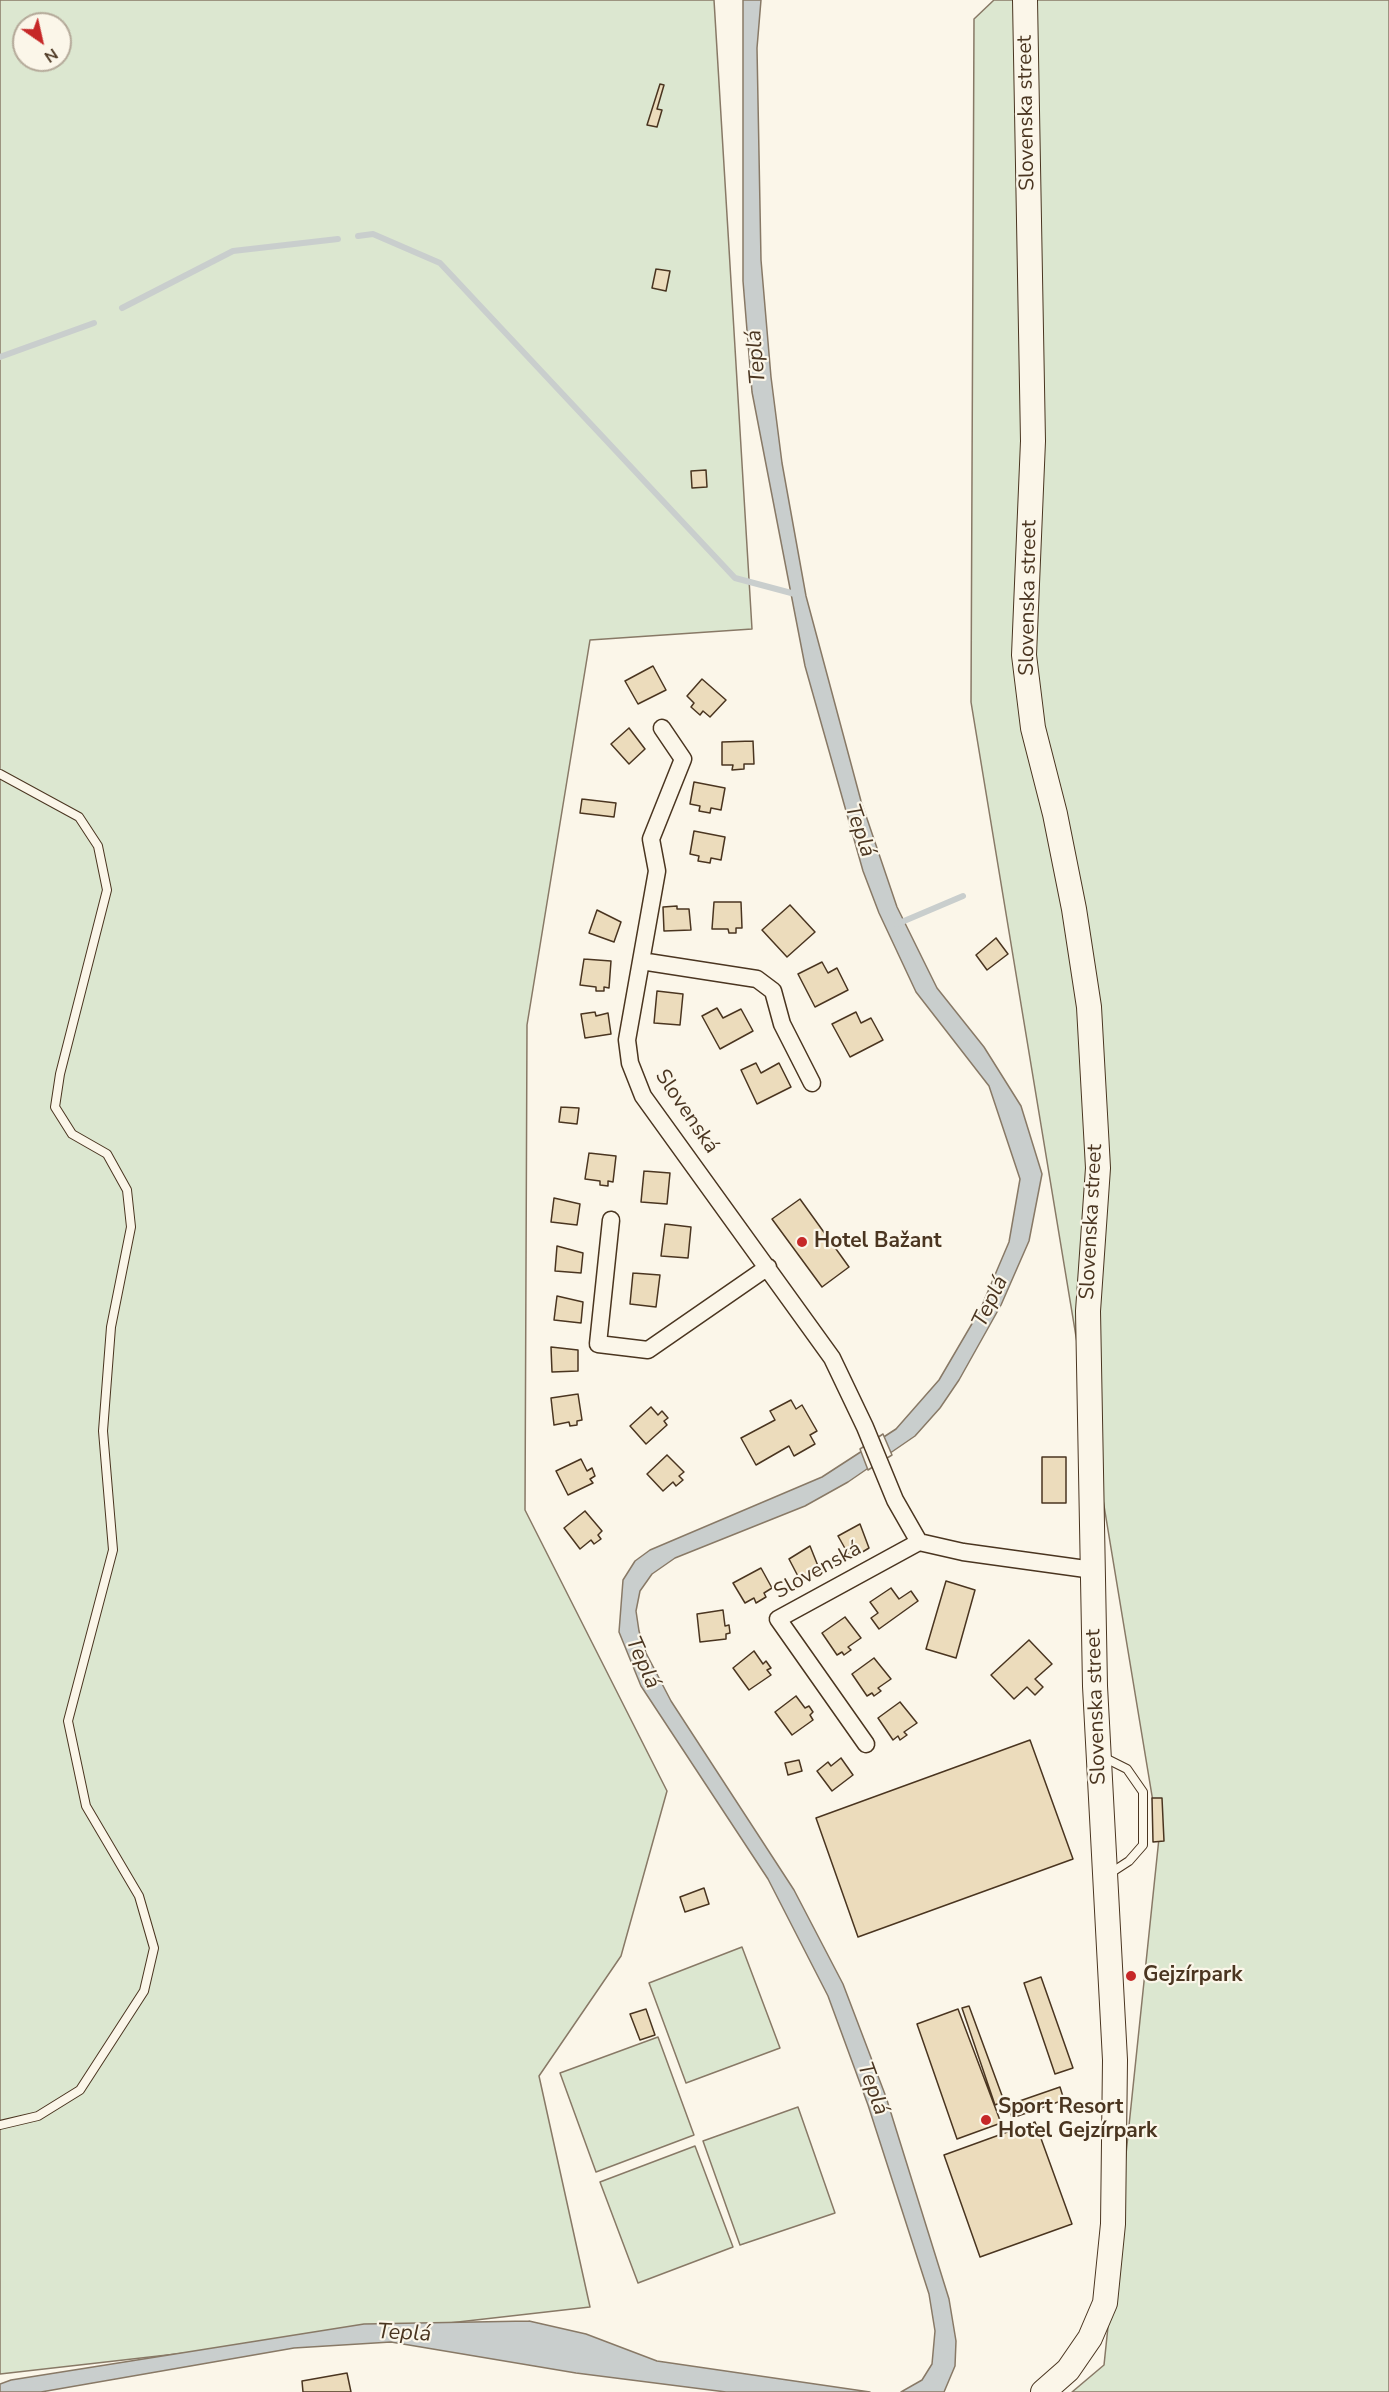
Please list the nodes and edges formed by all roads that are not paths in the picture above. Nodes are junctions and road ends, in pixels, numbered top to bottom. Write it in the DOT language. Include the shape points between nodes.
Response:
graph roads {
  1 [pos="1025,0"];
  2 [pos="662,728"];
  3 [pos="0,774"];
  4 [pos="641,961"];
  5 [pos="812,1083"];
  6 [pos="611,1220"];
  7 [pos="768,1267"];
  8 [pos="919,1542"];
  9 [pos="1093,1570"];
  10 [pos="866,1744"];
  11 [pos="1097,1754"];
  12 [pos="1103,1877"];
  13 [pos="0,2125"];
  14 [pos="1043,2392"];
  1 -- 9 [label="street, Slovenska street" via="1033,441 1024,655 1033,728 1055,814 1089,1006 1098,1168 1088,1311"];
  2 -- 4 [label="street, Slovenská" via="684,759 651,839 657,871"];
  3 -- 13 [label="lane" via="79,817 98,846 107,890 55,1107 72,1134 107,1154 127,1190 131,1227 111,1327 103,1431 113,1550 68,1720 86,1806 139,1896 154,1948 144,1990 80,2090 38,2116"];
  4 -- 5 [label="street" via="757,979 773,991 782,1024"];
  4 -- 7 [label="street, Slovenská" via="627,1040 630,1063 640,1088"];
  6 -- 7 [label="street" via="598,1344 648,1350"];
  7 -- 8 [label="street, Slovenská" via="832,1358 895,1500"];
  8 -- 9 [label="street"];
  8 -- 10 [label="street, Slovenská" via="778,1619"];
  9 -- 11 [label="street, Slovenska street"];
  11 -- 12 [label="street, Slovenska street"];
  11 -- 12 [label="lane" via="1127,1769 1143,1792 1143,1845 1129,1862"];
  12 -- 14 [label="street, Slovenska street" via="1115,2060 1116,2160 1110,2272 1105,2303 1090,2338 1068,2370"];
}
